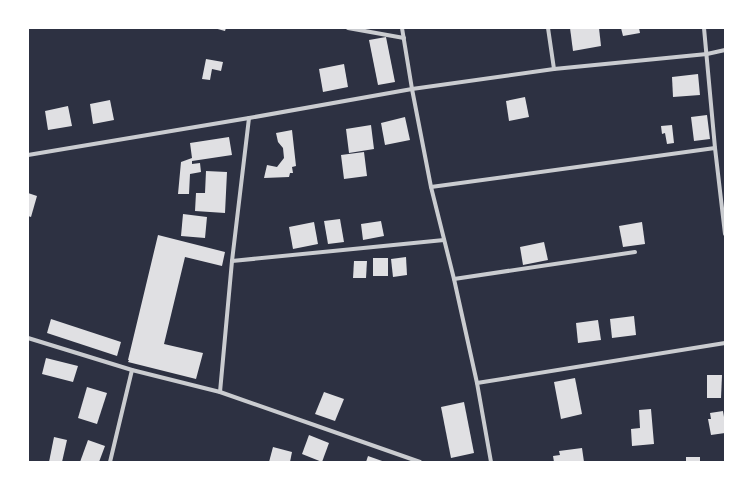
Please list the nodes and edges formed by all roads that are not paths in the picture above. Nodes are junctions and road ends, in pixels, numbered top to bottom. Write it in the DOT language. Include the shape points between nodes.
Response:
graph roads {
  1 [pos="348,28"];
  2 [pos="402,28"];
  3 [pos="548,28"];
  4 [pos="704,28"];
  5 [pos="404,38"];
  6 [pos="725,50"];
  7 [pos="707,54"];
  8 [pos="554,69"];
  9 [pos="412,90"];
  10 [pos="249,118"];
  11 [pos="715,148"];
  12 [pos="28,155"];
  13 [pos="431,187"];
  14 [pos="725,234"];
  15 [pos="444,240"];
  16 [pos="635,252"];
  17 [pos="232,261"];
  18 [pos="454,280"];
  19 [pos="28,338"];
  20 [pos="725,343"];
  21 [pos="132,370"];
  22 [pos="477,382"];
  23 [pos="220,392"];
  24 [pos="110,462"];
  25 [pos="420,462"];
  26 [pos="491,462"];
  1 -- 5 [label="street"];
  2 -- 5 [label="street"];
  3 -- 8 [label="street"];
  4 -- 7 [label="street"];
  5 -- 9 [label="street"];
  6 -- 7 [label="street"];
  7 -- 8 [label="street"];
  7 -- 11 [label="street"];
  8 -- 9 [label="street"];
  9 -- 10 [label="street"];
  9 -- 13 [label="street"];
  10 -- 12 [label="street"];
  10 -- 17 [label="street"];
  11 -- 13 [label="street"];
  11 -- 14 [label="street"];
  13 -- 15 [label="street"];
  15 -- 17 [label="street"];
  15 -- 18 [label="street"];
  16 -- 18 [label="street"];
  17 -- 23 [label="street"];
  18 -- 22 [label="street"];
  19 -- 21 [label="street"];
  20 -- 22 [label="street"];
  21 -- 23 [label="street"];
  21 -- 24 [label="street"];
  22 -- 26 [label="street"];
  23 -- 25 [label="street"];
}
